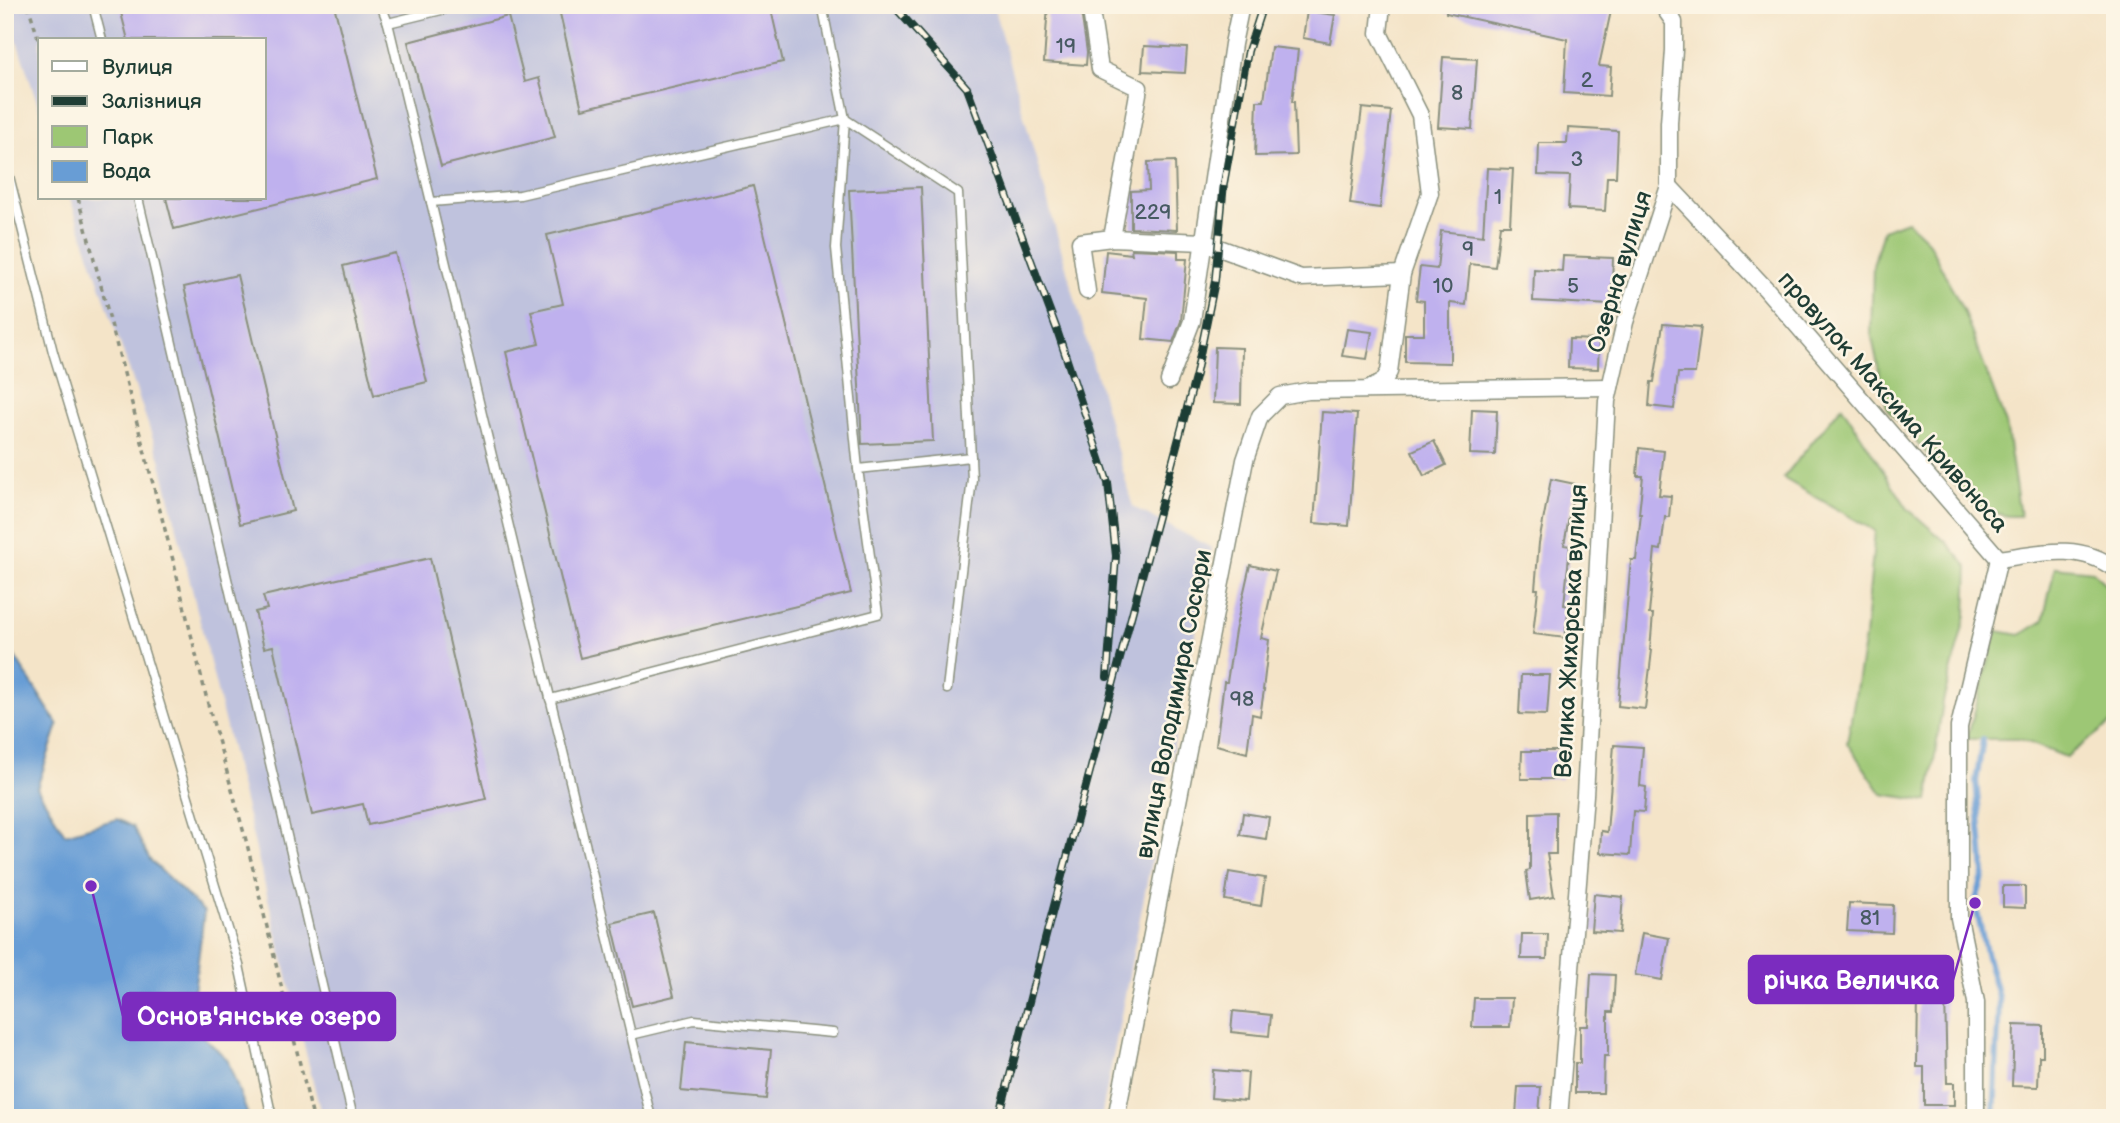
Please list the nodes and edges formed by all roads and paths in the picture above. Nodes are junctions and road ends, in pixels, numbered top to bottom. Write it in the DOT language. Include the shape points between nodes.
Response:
graph roads {
  1 [pos="28,5"];
  2 [pos="93,5"];
  3 [pos="382,5"];
  4 [pos="462,5"];
  5 [pos="822,5"];
  6 [pos="1094,5"];
  7 [pos="1241,5"];
  8 [pos="1382,5"];
  9 [pos="1662,5"];
  10 [pos="388,23"];
  11 [pos="38,38"];
  12 [pos="101,38"];
  13 [pos="845,119"];
  14 [pos="5,160"];
  15 [pos="1669,186"];
  16 [pos="79,200"];
  17 [pos="138,200"];
  18 [pos="431,202"];
  19 [pos="1112,238"];
  20 [pos="1203,242"];
  21 [pos="1402,274"];
  22 [pos="1087,291"];
  23 [pos="1169,381"];
  24 [pos="1610,387"];
  25 [pos="1369,389"];
  26 [pos="971,457"];
  27 [pos="858,470"];
  28 [pos="1999,559"];
  29 [pos="2115,569"];
  30 [pos="947,689"];
  31 [pos="550,699"];
  32 [pos="833,1032"];
  33 [pos="631,1035"];
  34 [pos="272,1118"];
  35 [pos="313,1118"];
  36 [pos="353,1118"];
  37 [pos="651,1118"];
  38 [pos="1116,1118"];
  39 [pos="1559,1118"];
  40 [pos="1976,1118"];
  1 -- 11 [label="path"];
  2 -- 12 [label="lane"];
  3 -- 10 [label="lane"];
  4 -- 10 [label="lane"];
  5 -- 13 [label="lane"];
  6 -- 19 [label="street" via="1100,69 1139,88"];
  7 -- 20 [label="street"];
  8 -- 21 [label="street" via="1379,33 1420,115 1430,194"];
  9 -- 15 [label="street, Озерна вулиця" via="1674,22"];
  10 -- 18 [label="lane"];
  13 -- 18 [label="lane" via="520,195"];
  13 -- 26 [label="lane" via="958,192"];
  13 -- 27 [label="lane" via="836,248"];
  14 -- 34 [label="lane" via="53,352 239,965"];
  15 -- 24 [label="street, Озерна вулиця" via="1625,321"];
  15 -- 28 [label="street, провулок Максима Кривоноса" via="1766,289"];
  16 -- 35 [label="path" via="247,844"];
  17 -- 36 [label="lane"];
  18 -- 31 [label="lane"];
  19 -- 20 [label="street"];
  19 -- 22 [label="street" via="1080,243"];
  20 -- 21 [label="street" via="1301,278"];
  20 -- 23 [label="street" via="1192,321"];
  21 -- 25 [label="street" via="1389,372 1382,383"];
  24 -- 25 [label="street"];
  24 -- 39 [label="street, Велика Жихорська вулиця"];
  25 -- 38 [label="street, вулиця Володимира Сосюри" via="1280,396 1261,416 1245,460"];
  26 -- 27 [label="lane"];
  26 -- 30 [label="lane"];
  27 -- 31 [label="lane" via="878,614"];
  28 -- 29 [label="street, провулок Максима Кривоноса" via="2055,550 2089,554"];
  28 -- 40 [label="street" via="1959,727 1959,918 1976,1002"];
  31 -- 33 [label="lane"];
  32 -- 33 [label="lane" via="694,1020"];
  33 -- 37 [label="lane"];
}
